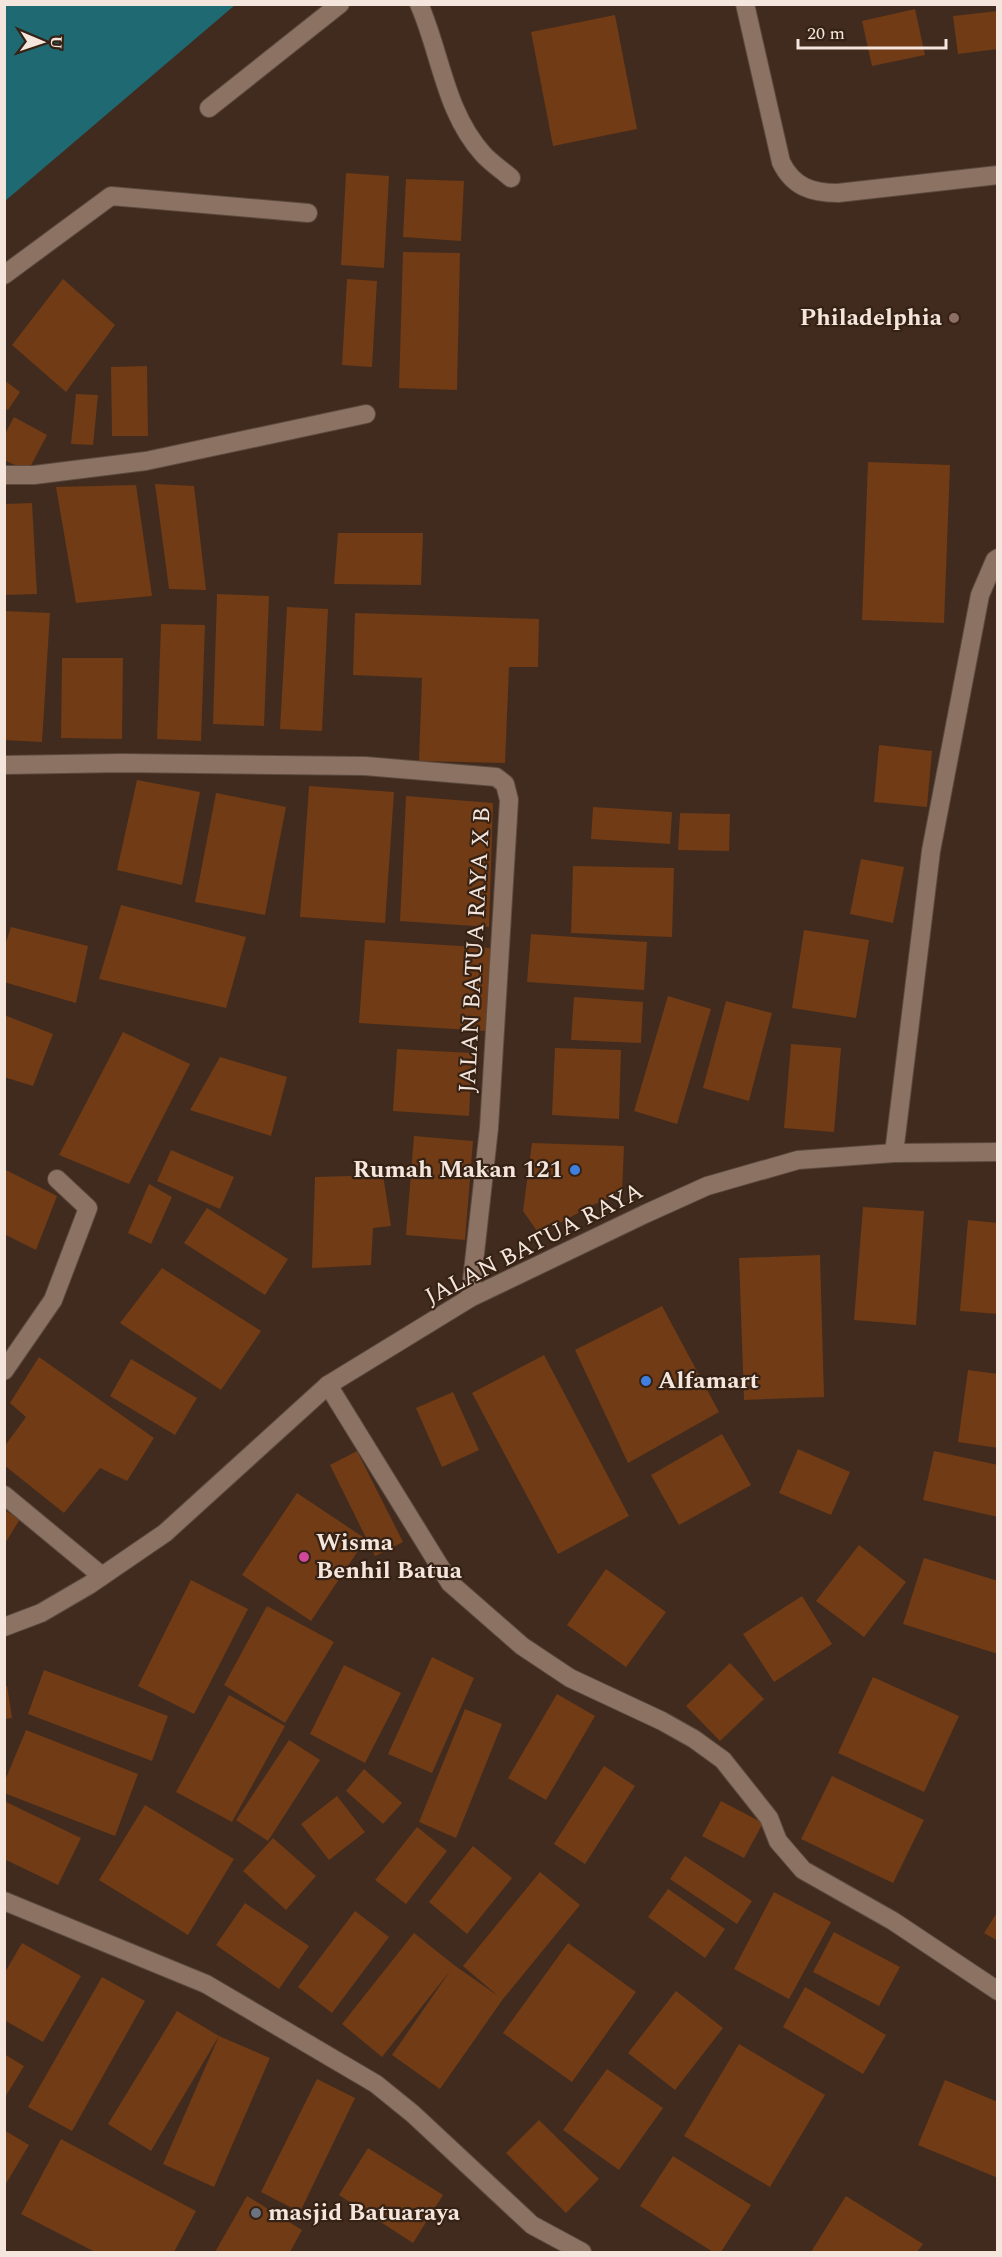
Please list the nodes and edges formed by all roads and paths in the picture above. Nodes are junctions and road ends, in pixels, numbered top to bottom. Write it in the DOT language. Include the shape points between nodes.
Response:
graph roads {
  1 [pos="340,4"];
  2 [pos="419,4"];
  3 [pos="745,4"];
  4 [pos="209,108"];
  5 [pos="998,175"];
  6 [pos="511,178"];
  7 [pos="308,213"];
  8 [pos="4,275"];
  9 [pos="366,414"];
  10 [pos="4,475"];
  11 [pos="998,558"];
  12 [pos="4,765"];
  13 [pos="998,1152"];
  14 [pos="894,1153"];
  15 [pos="57,1179"];
  16 [pos="470,1298"];
  17 [pos="4,1371"];
  18 [pos="328,1385"];
  19 [pos="4,1495"];
  20 [pos="102,1576"];
  21 [pos="4,1627"];
  22 [pos="4,1901"];
  23 [pos="998,1990"];
  24 [pos="582,2253"];
  1 -- 4 [label="street"];
  2 -- 6 [label="street" via="457,114 482,153"];
  3 -- 5 [label="street" via="781,162 794,182 820,193 838,193"];
  7 -- 8 [label="street" via="111,196"];
  9 -- 10 [label="street" via="146,461"];
  11 -- 14 [label="street" via="980,595 931,851"];
  12 -- 16 [label="street, JALAN BATUA RAYA X B" via="365,766 496,777 505,784 509,800 489,1128"];
  13 -- 14 [label="street, JALAN BATUA RAYA"];
  14 -- 16 [label="street, JALAN BATUA RAYA" via="798,1160 707,1186"];
  15 -- 17 [label="street" via="88,1208 53,1300"];
  16 -- 18 [label="street, JALAN BATUA RAYA"];
  18 -- 20 [label="street, JALAN BATUA RAYA" via="165,1533"];
  18 -- 23 [label="street" via="450,1583 522,1646 570,1678 662,1721 723,1760 769,1818 778,1841 803,1870 893,1921"];
  19 -- 20 [label="street"];
  20 -- 21 [label="street, JALAN BATUA RAYA" via="41,1613"];
  22 -- 24 [label="street" via="206,1984 367,2079 413,2114 532,2225"];
}
